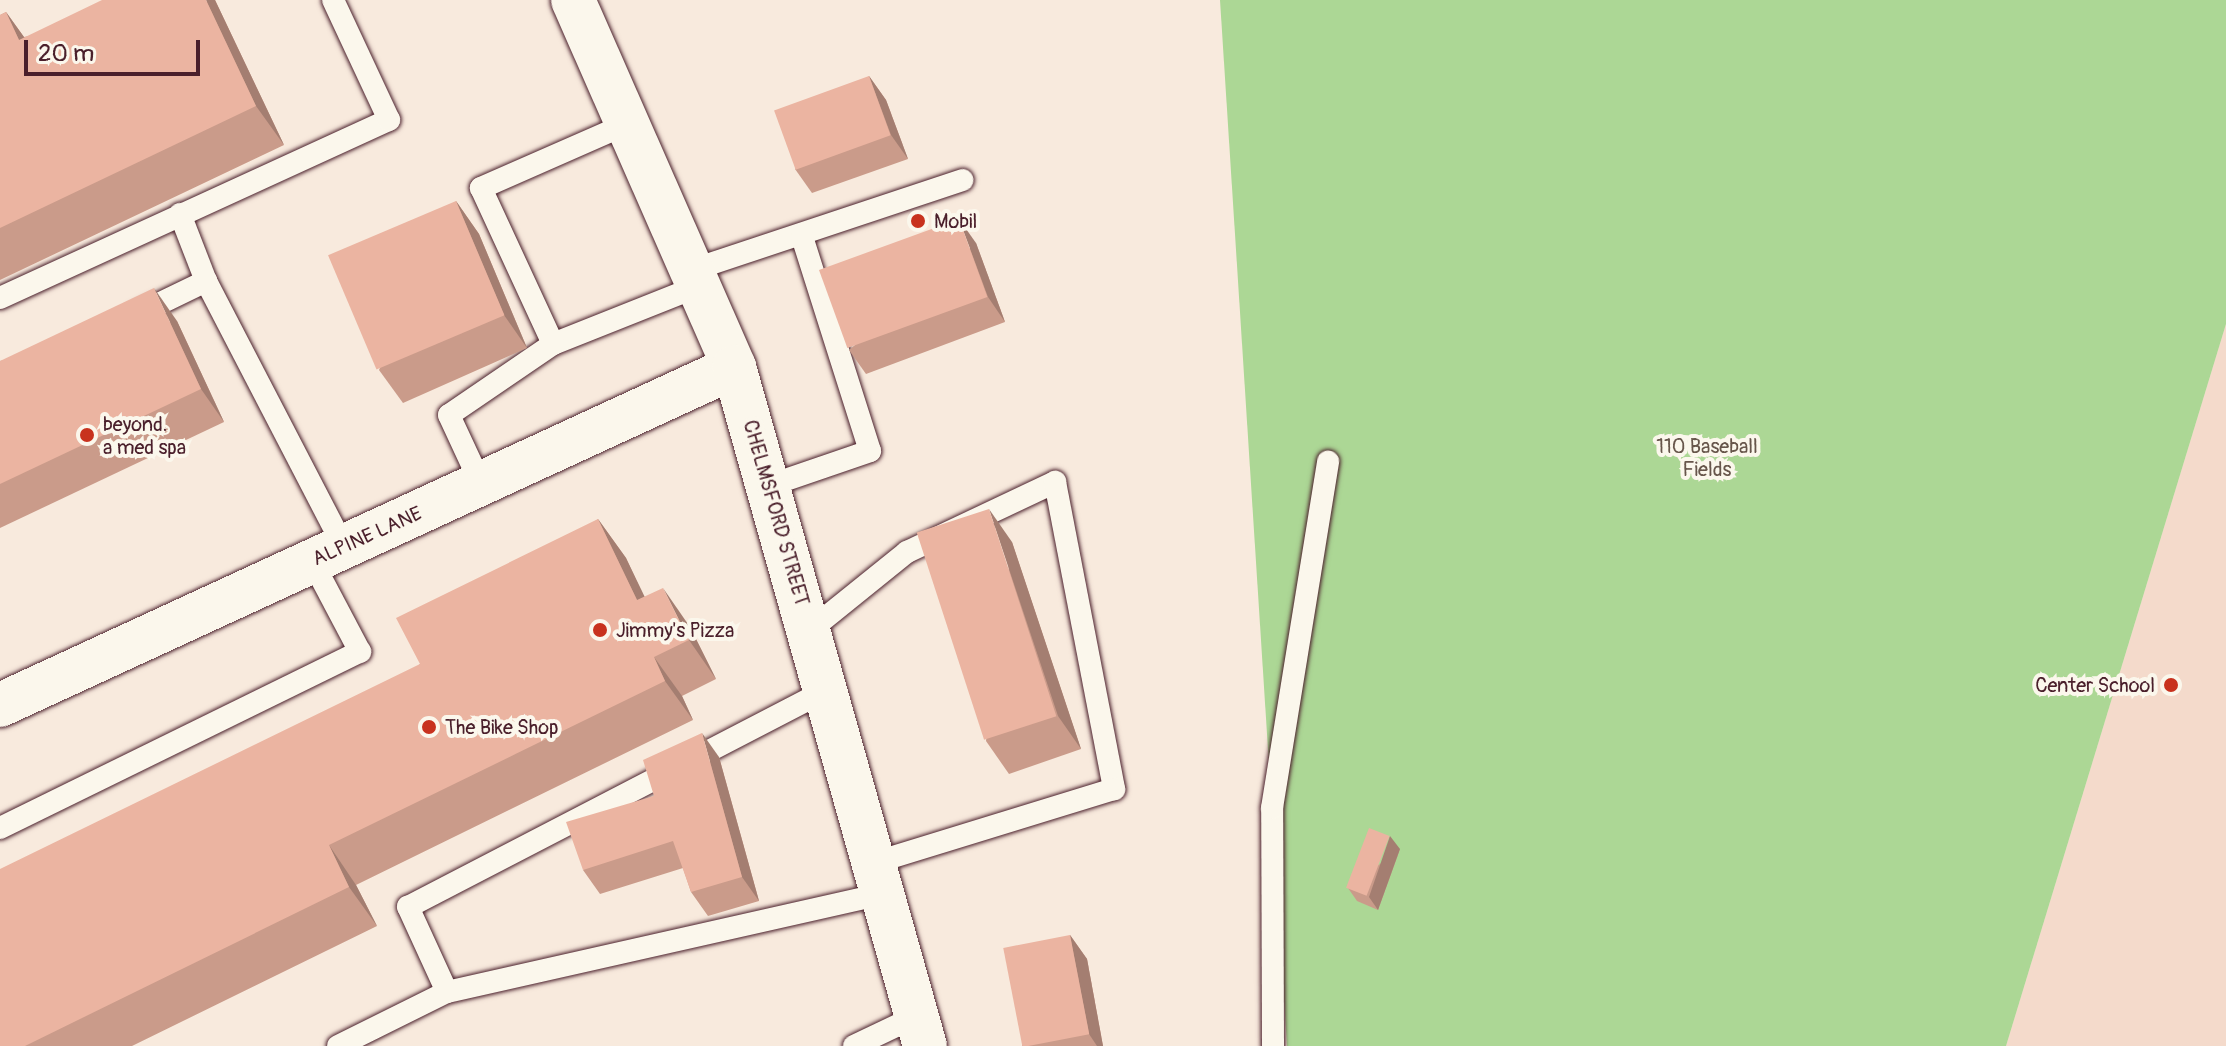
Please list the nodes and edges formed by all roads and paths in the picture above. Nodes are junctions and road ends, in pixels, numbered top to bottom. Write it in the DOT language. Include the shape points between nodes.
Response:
graph roads {
  1 [pos="333,0"];
  2 [pos="573,0"];
  3 [pos="629,123"];
  4 [pos="962,180"];
  5 [pos="180,214"];
  6 [pos="802,236"];
  7 [pos="696,278"];
  8 [pos="206,281"];
  9 [pos="0,298"];
  10 [pos="111,327"];
  11 [pos="553,344"];
  12 [pos="734,367"];
  13 [pos="1328,462"];
  14 [pos="481,484"];
  15 [pos="768,486"];
  16 [pos="328,554"];
  17 [pos="809,631"];
  18 [pos="827,690"];
  19 [pos="0,705"];
  20 [pos="0,828"];
  21 [pos="879,878"];
  22 [pos="447,992"];
  23 [pos="921,1031"];
  24 [pos="338,1046"];
  25 [pos="854,1046"];
  26 [pos="1273,1046"];
  1 -- 5 [label="lane" via="389,120"];
  2 -- 3 [label="main road, CHELMSFORD STREET"];
  3 -- 7 [label="main road, CHELMSFORD STREET"];
  3 -- 11 [label="lane" via="481,188"];
  4 -- 6 [label="lane"];
  5 -- 8 [label="lane"];
  5 -- 9 [label="lane"];
  6 -- 7 [label="lane"];
  6 -- 15 [label="lane" via="870,451"];
  7 -- 11 [label="lane"];
  7 -- 12 [label="main road, CHELMSFORD STREET"];
  8 -- 10 [label="lane"];
  8 -- 16 [label="lane"];
  11 -- 14 [label="lane" via="449,415"];
  12 -- 14 [label="main road, ALPINE LANE"];
  12 -- 15 [label="main road, CHELMSFORD STREET"];
  13 -- 26 [label="lane" via="1272,808"];
  14 -- 16 [label="main road, ALPINE LANE"];
  15 -- 17 [label="main road, CHELMSFORD STREET"];
  16 -- 19 [label="main road, ALPINE LANE"];
  16 -- 20 [label="lane" via="360,652"];
  17 -- 18 [label="main road, CHELMSFORD STREET"];
  17 -- 21 [label="lane" via="907,552 1055,482 1114,789"];
  18 -- 21 [label="main road, CHELMSFORD STREET"];
  18 -- 22 [label="lane" via="408,907"];
  21 -- 22 [label="lane"];
  21 -- 23 [label="main road, CHELMSFORD STREET"];
  22 -- 24 [label="lane"];
  23 -- 25 [label="lane"];
}
